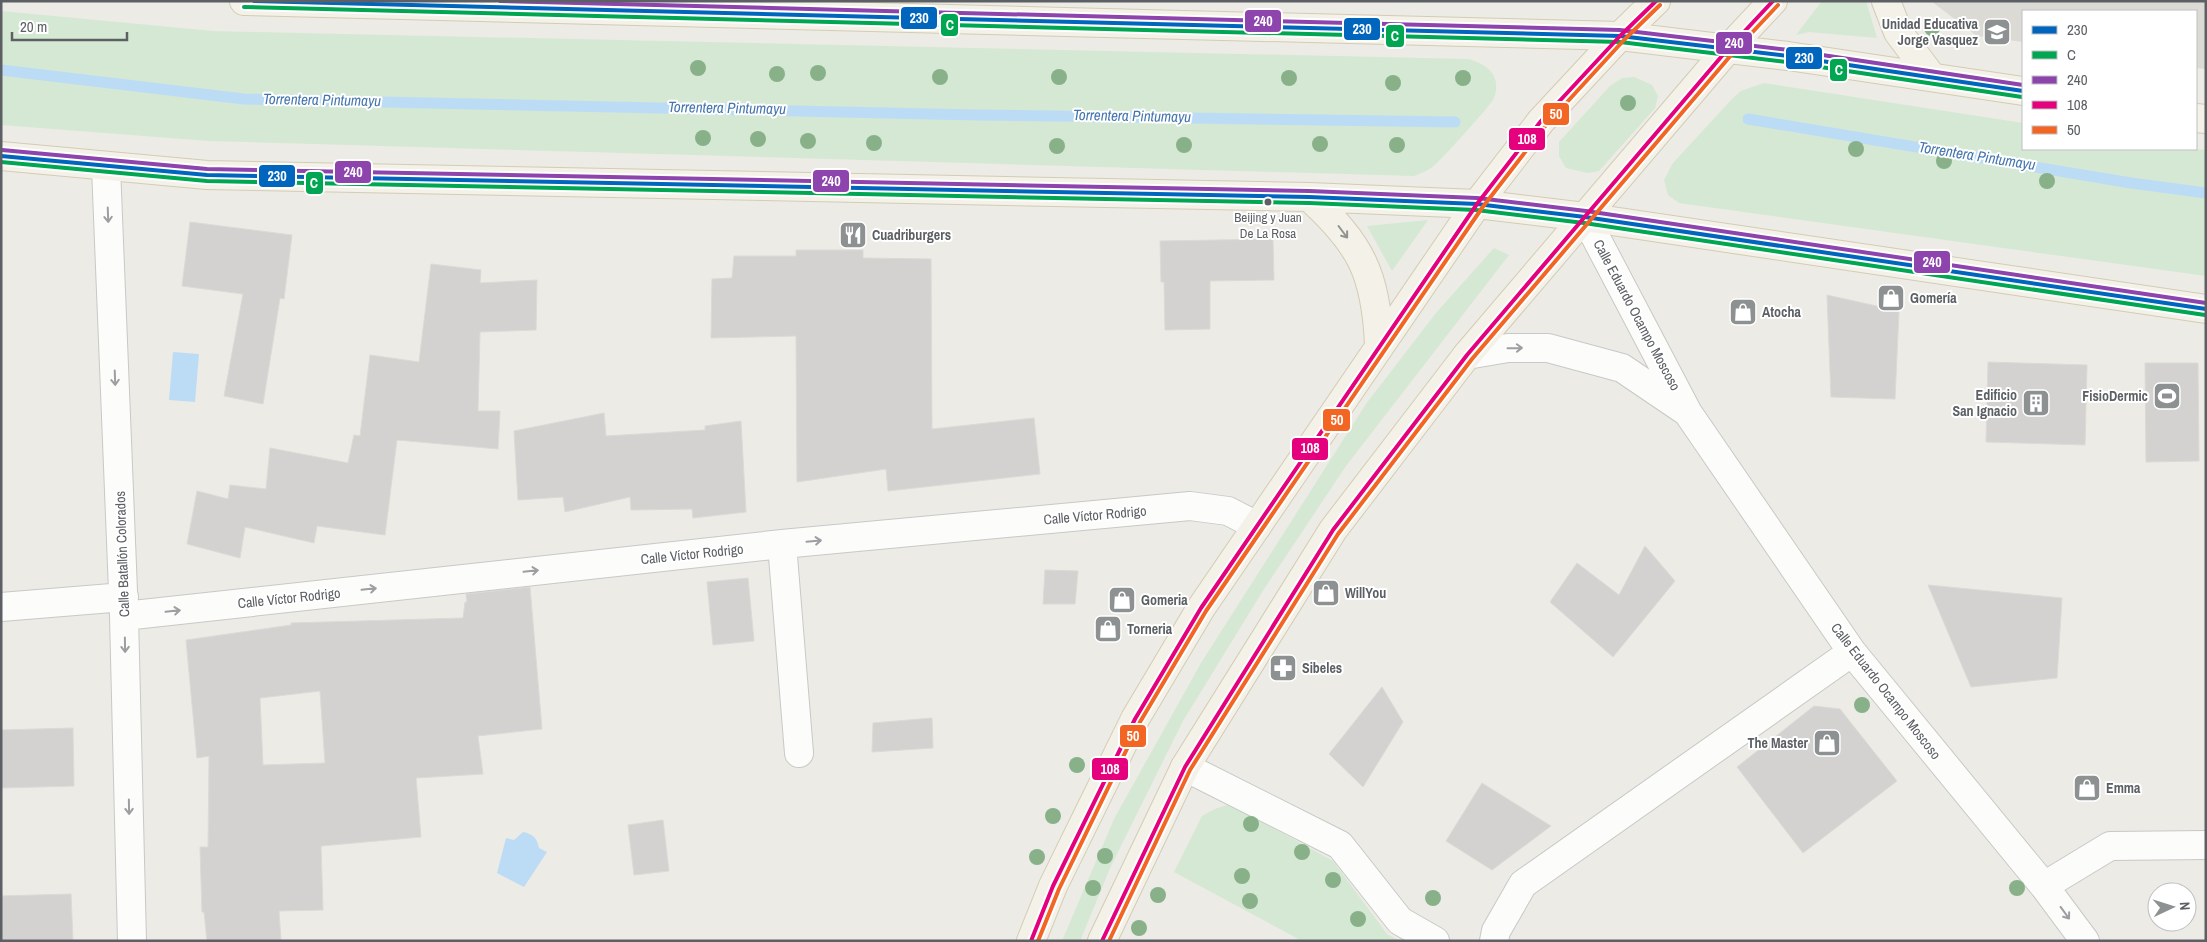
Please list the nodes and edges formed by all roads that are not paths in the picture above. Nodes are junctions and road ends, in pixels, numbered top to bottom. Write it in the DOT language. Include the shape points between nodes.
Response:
graph roads {
  1 [pos="244,1"];
  2 [pos="1656,1"];
  3 [pos="1773,1"];
  4 [pos="1886,1"];
  5 [pos="687,8"];
  6 [pos="1620,36"];
  7 [pos="1727,50"];
  8 [pos="1931,76"];
  9 [pos="2022,91"];
  10 [pos="1,156"];
  11 [pos="106,166"];
  12 [pos="1309,197"];
  13 [pos="1477,204"];
  14 [pos="1585,217"];
  15 [pos="2206,309"];
  16 [pos="1379,345"];
  17 [pos="1467,355"];
  18 [pos="1688,413"];
  19 [pos="1257,526"];
  20 [pos="782,544"];
  21 [pos="1,606"];
  22 [pos="124,607"];
  23 [pos="1852,652"];
  24 [pos="800,753"];
  25 [pos="1185,767"];
  26 [pos="2206,844"];
  27 [pos="2044,886"];
  28 [pos="132,941"];
  29 [pos="1031,941"];
  30 [pos="1102,941"];
  31 [pos="1436,941"];
  32 [pos="1494,941"];
  33 [pos="2085,941"];
  1 -- 5 [label="main road"];
  2 -- 6 [label="main road"];
  3 -- 7 [label="main road"];
  4 -- 8 [label="main road" via="1898,32"];
  5 -- 6 [label="main road"];
  6 -- 7 [label="main road"];
  6 -- 13 [label="main road" via="1541,121"];
  7 -- 8 [label="main road"];
  7 -- 14 [label="main road"];
  8 -- 9 [label="main road"];
  10 -- 11 [label="main road"];
  11 -- 12 [label="main road" via="207,175"];
  11 -- 22 [label="street, Calle Batallón Colorados, one-way"];
  12 -- 13 [label="main road"];
  12 -- 16 [label="main road, one-way" via="1334,220 1355,248 1370,279 1378,312"];
  13 -- 14 [label="main road"];
  13 -- 16 [label="main road"];
  14 -- 15 [label="main road"];
  14 -- 17 [label="main road"];
  14 -- 18 [label="street, Calle Eduardo Ocampo Moscoso"];
  16 -- 19 [label="main road"];
  17 -- 18 [label="street, Calle Eduardo Ocampo Moscoso, one-way" via="1508,348 1548,348 1622,368"];
  17 -- 25 [label="main road" via="1333,530"];
  18 -- 23 [label="street, Calle Eduardo Ocampo Moscoso"];
  20 -- 19 [label="street, Calle Víctor Rodrigo, one-way" via="1190,506 1228,511"];
  19 -- 29 [label="main road" via="1201,608 1135,719 1053,886"];
  22 -- 20 [label="street, Calle Víctor Rodrigo, one-way"];
  20 -- 24 [label="street"];
  21 -- 22 [label="street, Calle Víctor Rodrigo"];
  22 -- 28 [label="street, Calle Batallón Colorados, one-way"];
  23 -- 27 [label="street, Calle Eduardo Ocampo Moscoso"];
  23 -- 32 [label="street" via="1523,884 1496,931"];
  25 -- 30 [label="main road"];
  25 -- 31 [label="street" via="1340,845 1400,921"];
  26 -- 27 [label="street" via="2110,846"];
  27 -- 33 [label="street, Calle Eduardo Ocampo Moscoso, one-way"];
}
